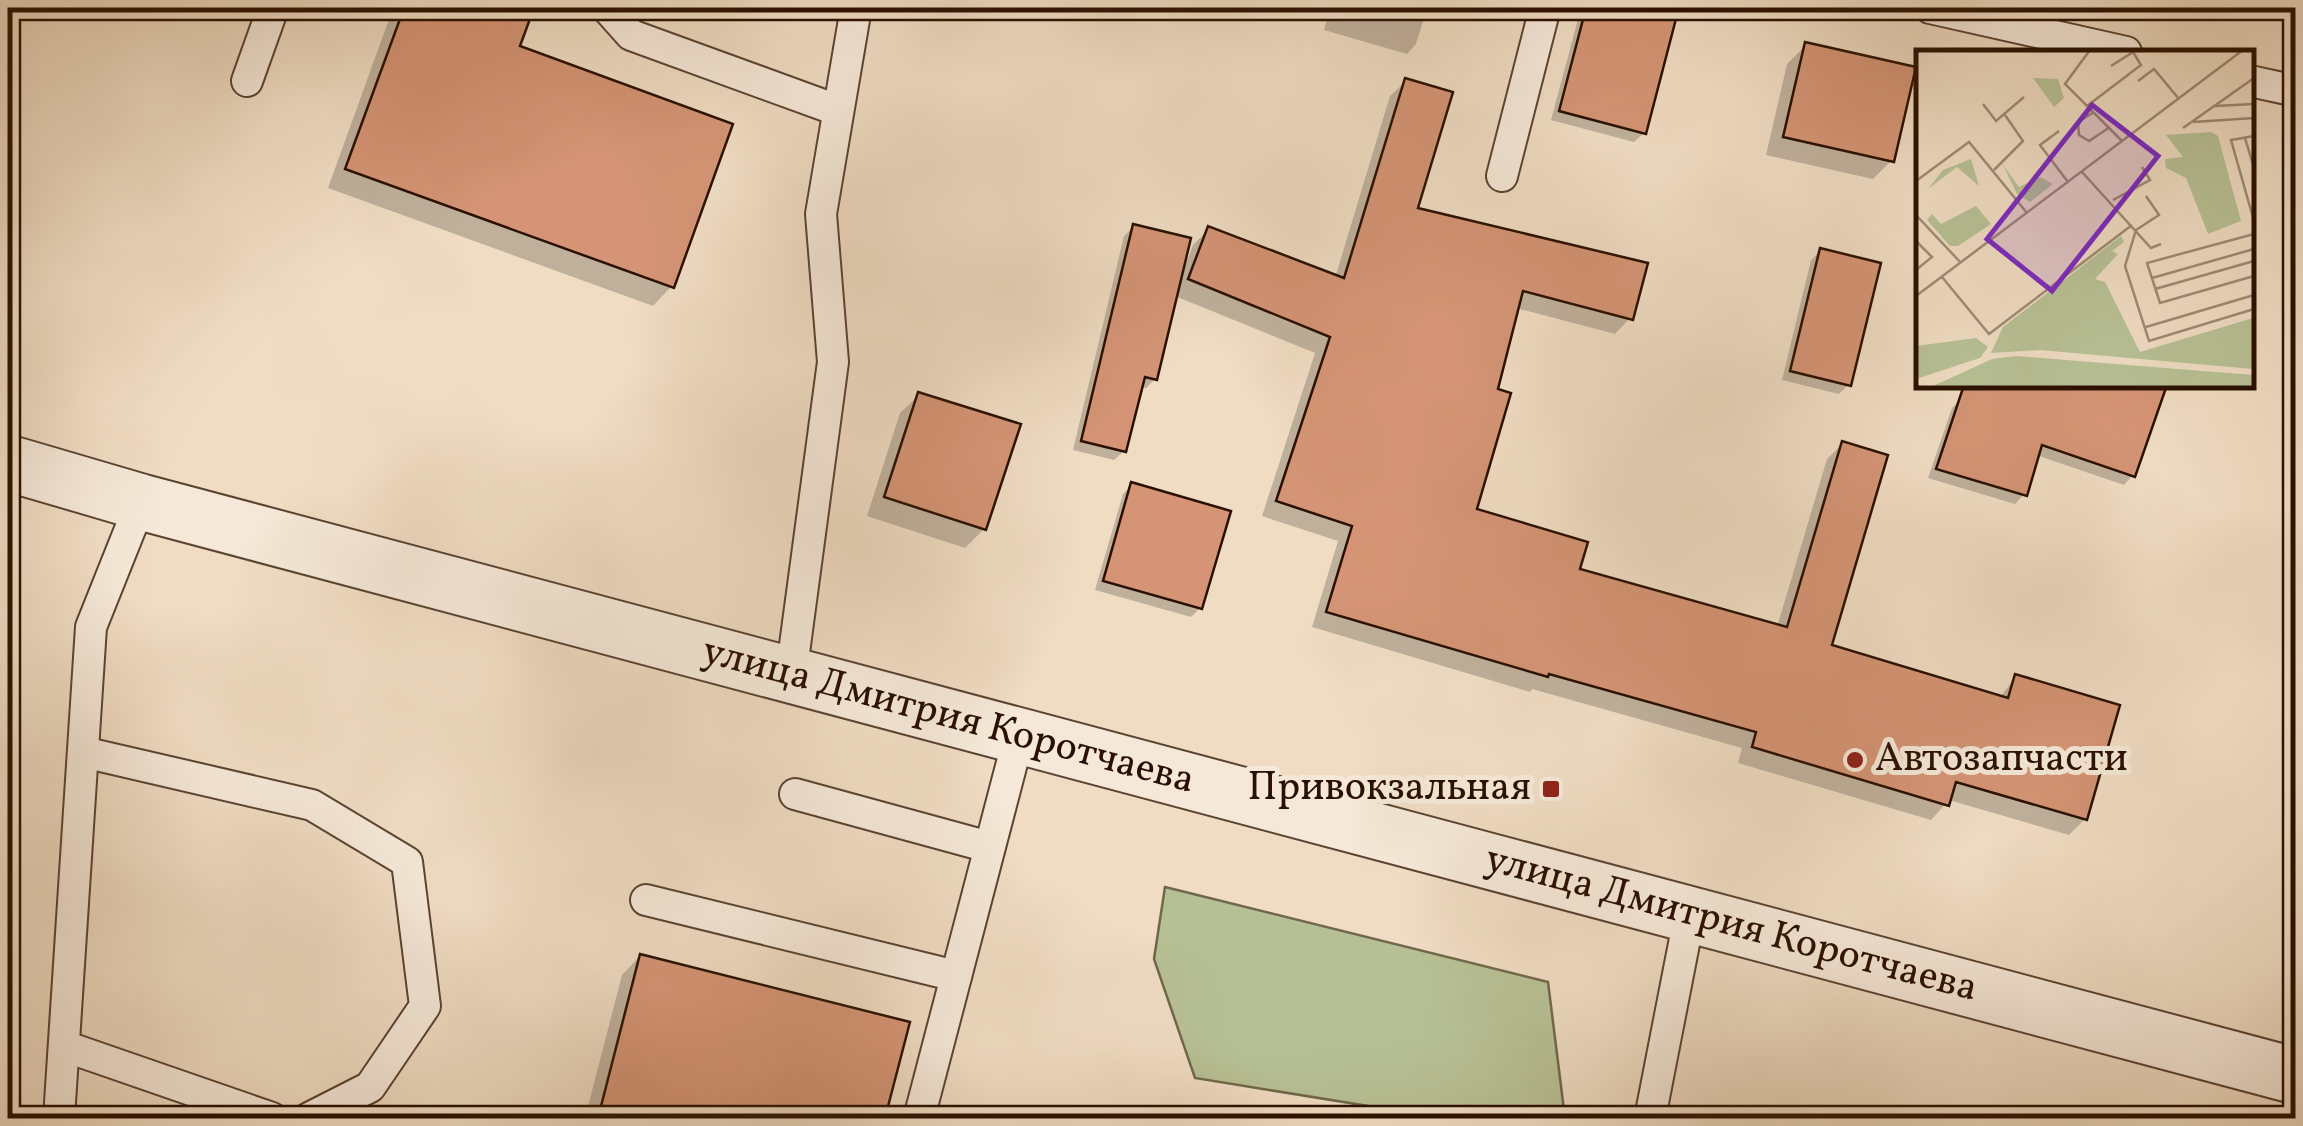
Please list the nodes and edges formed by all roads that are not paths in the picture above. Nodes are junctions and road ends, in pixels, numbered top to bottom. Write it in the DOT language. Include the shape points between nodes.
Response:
graph roads {
  1 [pos="273,8"];
  2 [pos="606,8"];
  3 [pos="856,8"];
  4 [pos="1545,8"];
  5 [pos="1930,8"];
  6 [pos="2117,50"];
  7 [pos="247,80"];
  8 [pos="2253,82"];
  9 [pos="2296,91"];
  10 [pos="837,110"];
  11 [pos="1502,176"];
  12 [pos="8,462"];
  13 [pos="142,502"];
  14 [pos="791,675"];
  15 [pos="1019,736"];
  16 [pos="83,752"];
  17 [pos="795,794"];
  18 [pos="989,847"];
  19 [pos="646,900"];
  20 [pos="1690,913"];
  21 [pos="956,976"];
  22 [pos="64,1046"];
  23 [pos="2296,1076"];
  24 [pos="60,1118"];
  25 [pos="272,1118"];
  26 [pos="309,1118"];
  27 [pos="919,1118"];
  28 [pos="1650,1118"];
  1 -- 7 [label="lane"];
  2 -- 10 [label="lane" via="631,35"];
  3 -- 10 [label="lane"];
  4 -- 11 [label="lane"];
  5 -- 6 [label="lane"];
  8 -- 9 [label="lane"];
  10 -- 14 [label="lane" via="821,214 833,362"];
  12 -- 13 [label="street, улица Дмитрия Коротчаева"];
  13 -- 14 [label="street, улица Дмитрия Коротчаева"];
  13 -- 16 [label="lane" via="91,627"];
  14 -- 15 [label="street, улица Дмитрия Коротчаева"];
  15 -- 18 [label="lane"];
  15 -- 20 [label="street, улица Дмитрия Коротчаева"];
  16 -- 22 [label="lane"];
  16 -- 26 [label="lane" via="312,806 407,862 426,1006 370,1087"];
  17 -- 18 [label="lane"];
  18 -- 21 [label="lane"];
  19 -- 21 [label="lane"];
  20 -- 23 [label="street, улица Дмитрия Коротчаева"];
  20 -- 28 [label="lane"];
  21 -- 27 [label="lane"];
  22 -- 24 [label="lane"];
  22 -- 25 [label="lane"];
}
